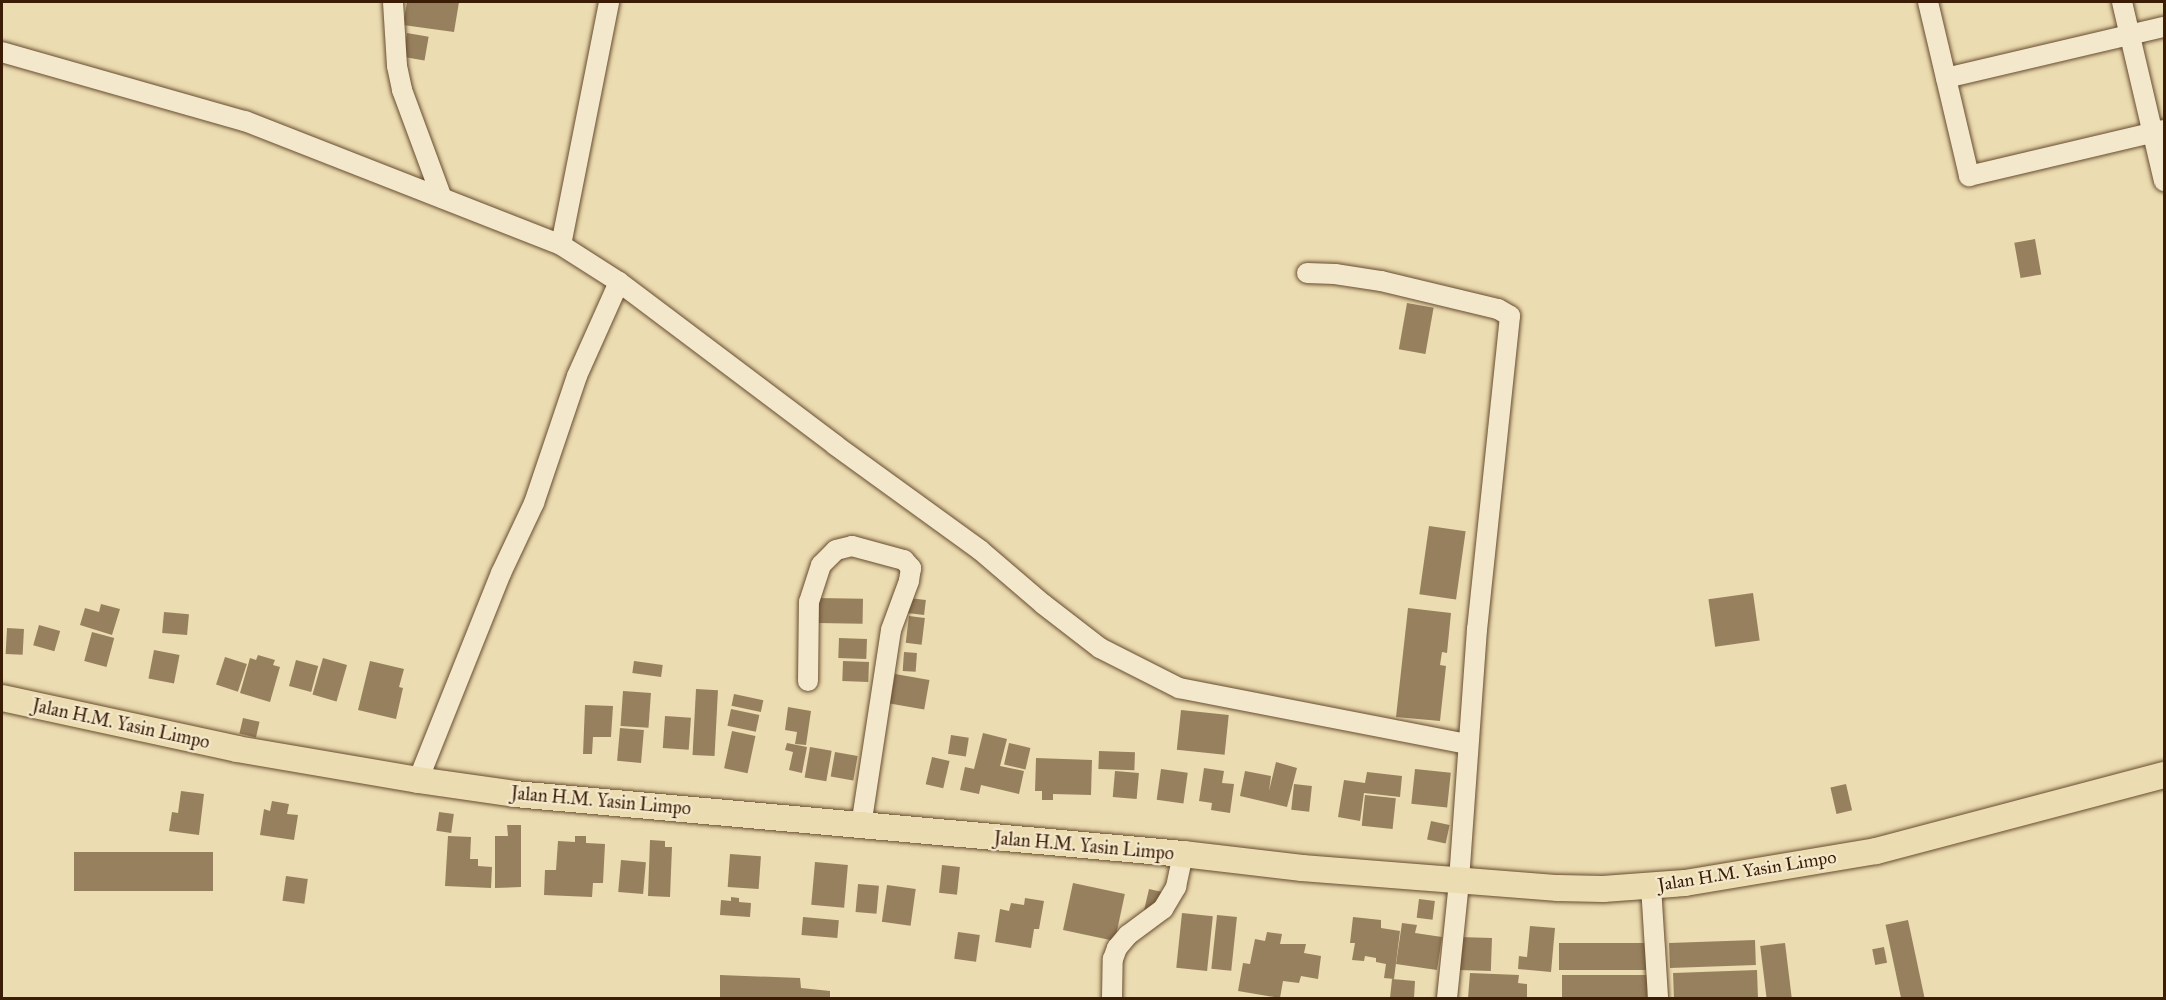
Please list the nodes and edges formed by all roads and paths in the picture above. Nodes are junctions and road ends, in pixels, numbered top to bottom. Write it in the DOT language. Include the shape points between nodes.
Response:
graph roads {
  1 [pos="393,2"];
  2 [pos="609,2"];
  3 [pos="1928,2"];
  4 [pos="2122,2"];
  5 [pos="2164,27"];
  6 [pos="2130,35"];
  7 [pos="2,52"];
  8 [pos="1946,78"];
  9 [pos="2159,131"];
  10 [pos="2164,181"];
  11 [pos="442,198"];
  12 [pos="561,245"];
  13 [pos="1308,273"];
  14 [pos="619,282"];
  15 [pos="808,681"];
  16 [pos="2,698"];
  17 [pos="1468,744"];
  18 [pos="2164,775"];
  19 [pos="418,780"];
  20 [pos="861,826"];
  21 [pos="1183,854"];
  22 [pos="1459,882"];
  23 [pos="1651,886"];
  24 [pos="1112,999"];
  25 [pos="1447,999"];
  26 [pos="1658,999"];
  1 -- 11 [label="street" via="402,90"];
  2 -- 12 [label="street"];
  3 -- 8 [label="street"];
  4 -- 6 [label="street"];
  5 -- 6 [label="street"];
  6 -- 8 [label="street"];
  6 -- 9 [label="street"];
  7 -- 11 [label="street" via="245,121"];
  8 -- 9 [label="street" via="1969,176"];
  9 -- 10 [label="street"];
  11 -- 12 [label="street"];
  12 -- 14 [label="street"];
  13 -- 17 [label="street" via="1382,281 1509,314"];
  14 -- 17 [label="street" via="980,550 1100,648 1179,688"];
  14 -- 19 [label="street" via="578,376 534,503 501,573"];
  15 -- 20 [label="street" via="809,602 821,565 837,550 852,546 904,560 911,568 909,581 891,630"];
  16 -- 19 [label="main road, Jalan H.M. Yasin Limpo" via="237,749"];
  17 -- 22 [label="street"];
  18 -- 23 [label="main road, Jalan H.M. Yasin Limpo" via="1876,851 1710,880"];
  19 -- 20 [label="main road, Jalan H.M. Yasin Limpo" via="515,794"];
  20 -- 21 [label="main road, Jalan H.M. Yasin Limpo"];
  21 -- 22 [label="main road, Jalan H.M. Yasin Limpo"];
  21 -- 24 [label="street" via="1176,887 1163,909 1117,948"];
  22 -- 23 [label="main road, Jalan H.M. Yasin Limpo" via="1558,888"];
  22 -- 25 [label="street"];
  23 -- 26 [label="street"];
}
